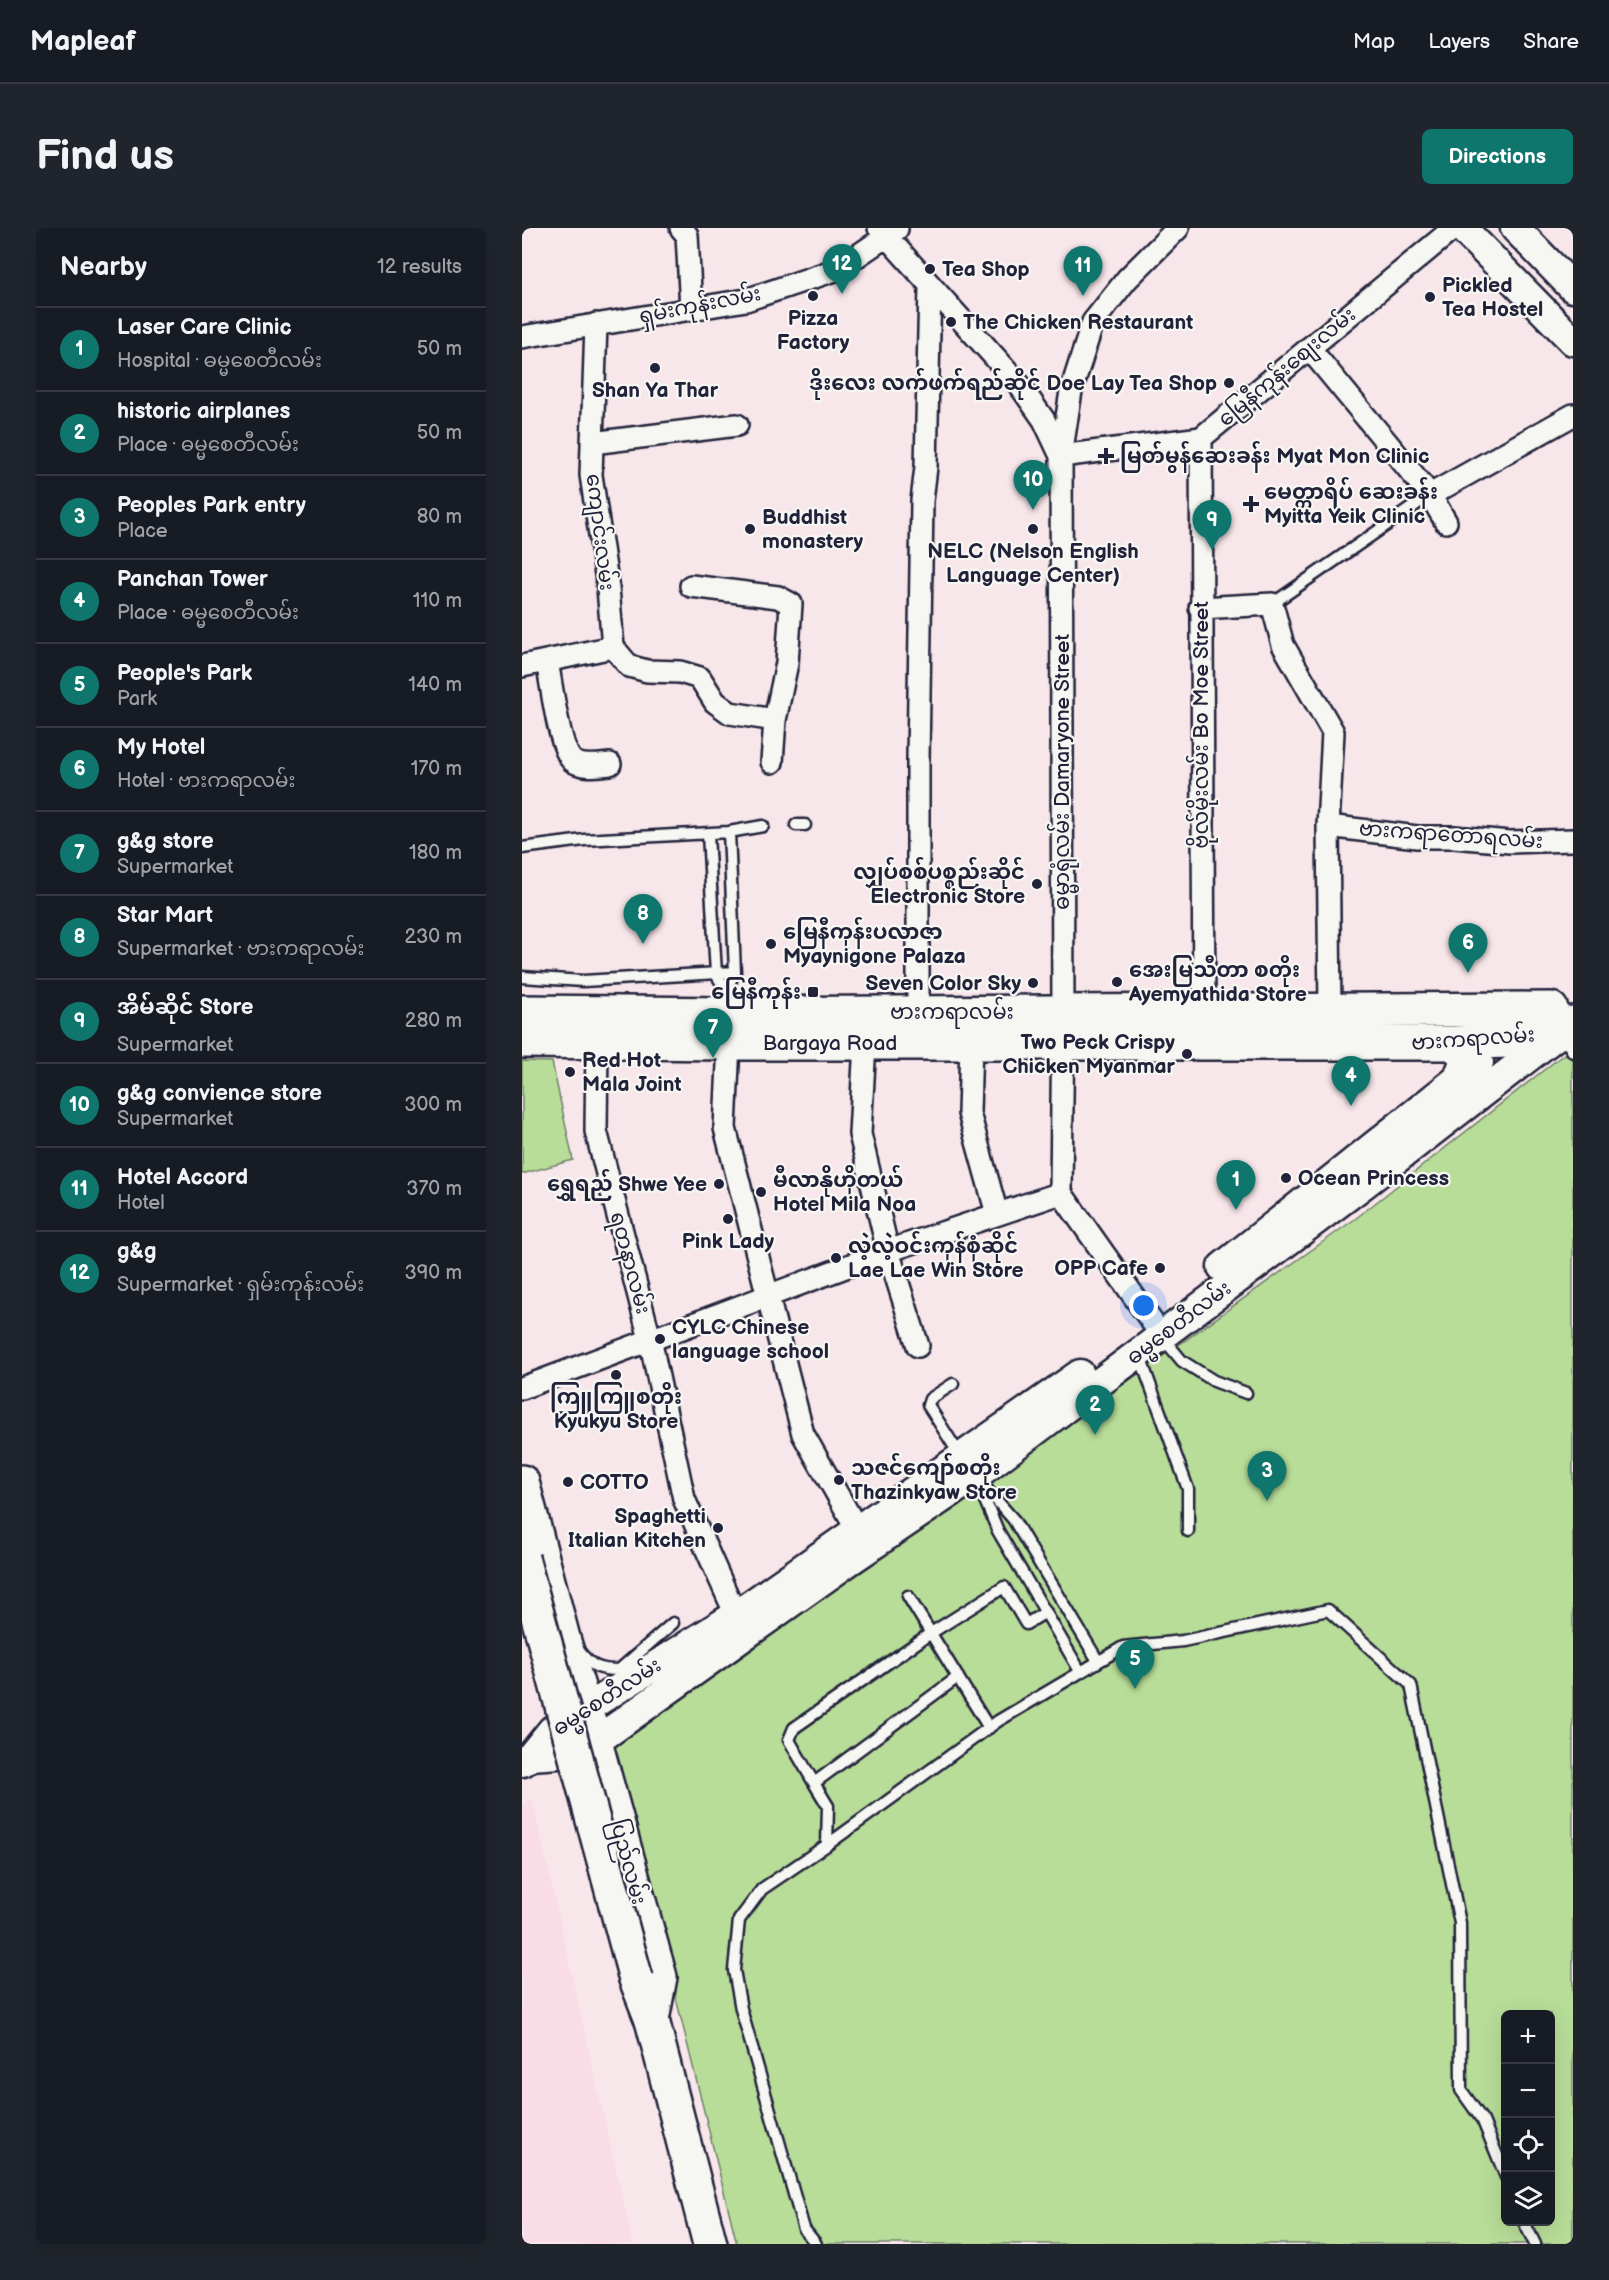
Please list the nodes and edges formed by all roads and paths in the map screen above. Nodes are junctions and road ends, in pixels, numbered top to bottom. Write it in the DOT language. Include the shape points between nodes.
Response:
graph roads {
  1 [pos="681,228"];
  2 [pos="1178,228"];
  3 [pos="1515,228"];
  4 [pos="1464,230"];
  5 [pos="889,231"];
  6 [pos="930,285"];
  7 [pos="1573,288"];
  8 [pos="691,309"];
  9 [pos="596,324"];
  10 [pos="522,337"];
  11 [pos="1573,342"];
  12 [pos="1309,348"];
  13 [pos="1573,415"];
  14 [pos="737,425"];
  15 [pos="1201,438"];
  16 [pos="592,443"];
  17 [pos="1061,456"];
  18 [pos="1430,495"];
  19 [pos="1446,522"];
  20 [pos="691,586"];
  21 [pos="1272,604"];
  22 [pos="1200,608"];
  23 [pos="613,647"];
  24 [pos="547,661"];
  25 [pos="522,666"];
  26 [pos="775,720"];
  27 [pos="772,762"];
  28 [pos="610,764"];
  29 [pos="763,826"];
  30 [pos="1328,826"];
  31 [pos="729,832"];
  32 [pos="708,834"];
  33 [pos="1573,840"];
  34 [pos="522,848"];
  35 [pos="735,972"];
  36 [pos="716,974"];
  37 [pos="522,977"];
  38 [pos="1382,1010"];
  39 [pos="1330,1011"];
  40 [pos="522,1012"];
  41 [pos="918,1012"];
  42 [pos="1204,1012"];
  43 [pos="728,1016"];
  44 [pos="1566,1022"];
  45 [pos="1063,1028"];
  46 [pos="522,1041"];
  47 [pos="1507,1041"];
  48 [pos="597,1042"];
  49 [pos="971,1042"];
  50 [pos="865,1043"];
  51 [pos="1452,1043"];
  52 [pos="1383,1044"];
  53 [pos="1462,1074"];
  54 [pos="1060,1193"];
  55 [pos="997,1214"];
  56 [pos="888,1251"];
  57 [pos="767,1296"];
  58 [pos="1158,1330"];
  59 [pos="650,1339"];
  60 [pos="918,1346"];
  61 [pos="1139,1353"];
  62 [pos="953,1384"];
  63 [pos="522,1388"];
  64 [pos="1246,1392"];
  65 [pos="968,1466"];
  66 [pos="522,1482"];
  67 [pos="857,1529"];
  68 [pos="1188,1530"];
  69 [pos="522,1558"];
  70 [pos="908,1596"];
  71 [pos="1046,1612"];
  72 [pos="522,1615"];
  73 [pos="736,1615"];
  74 [pos="673,1623"];
  75 [pos="931,1633"];
  76 [pos="564,1642"];
  77 [pos="1098,1661"];
  78 [pos="1080,1671"];
  79 [pos="958,1677"];
  80 [pos="590,1727"];
  81 [pos="989,1728"];
  82 [pos="541,1751"];
  83 [pos="814,1783"];
  84 [pos="827,1845"];
  85 [pos="648,2023"];
  86 [pos="1504,2172"];
  87 [pos="1526,2226"];
  88 [pos="691,2244"];
  89 [pos="710,2244"];
  90 [pos="816,2244"];
  91 [pos="1535,2244"];
  1 -- 8 [label="street" via="687,235"];
  2 -- 17 [label="street, ဓမ္မာရုံလမ်း Damaryone Street" via="1127,279 1093,322 1071,391"];
  3 -- 7 [label="main road"];
  4 -- 11 [label="main road"];
  4 -- 12 [label="street, မြေနီကုန်းစျေးလမ်း"];
  5 -- 6 [label="street"];
  5 -- 8 [label="street, ရှမ်းကုန်းလမ်း" via="838,269 746,300"];
  6 -- 17 [label="street" via="1018,383 1044,420"];
  6 -- 41 [label="street" via="922,501"];
  8 -- 9 [label="street, ရှမ်းကုန်းလမ်း"];
  9 -- 10 [label="street, ရှမ်းကုန်းလမ်း"];
  9 -- 16 [label="street, ကျောင်းလမ်း"];
  12 -- 15 [label="street, မြေနီကုန်းစျေးလမ်း"];
  12 -- 18 [label="street"];
  13 -- 18 [label="street"];
  14 -- 16 [label="street"];
  15 -- 17 [label="street, မြေနီကုန်းစျေးလမ်း"];
  15 -- 22 [label="street, ဗိုလ်မိုးလမ်း Bo Moe Street"];
  16 -- 23 [label="street, ကျောင်းလမ်း" via="591,475"];
  17 -- 45 [label="street, ဓမ္မာရုံလမ်း Damaryone Street"];
  18 -- 19 [label="street"];
  18 -- 21 [label="lane"];
  20 -- 26 [label="street" via="778,597 791,604 788,663"];
  21 -- 22 [label="street"];
  21 -- 30 [label="street" via="1283,645 1333,732"];
  22 -- 42 [label="street, ဗိုလ်မိုးလမ်း Bo Moe Street"];
  23 -- 24 [label="street"];
  23 -- 26 [label="street" via="629,666 700,678 715,702 730,713"];
  24 -- 25 [label="street"];
  24 -- 28 [label="street" via="564,748 573,761 588,766"];
  26 -- 27 [label="street"];
  29 -- 31 [label="lane"];
  30 -- 33 [label="street, ဗားကရာတောရလမ်း" via="1416,837 1510,842"];
  30 -- 39 [label="street"];
  31 -- 32 [label="lane"];
  31 -- 35 [label="lane"];
  32 -- 34 [label="lane" via="584,840"];
  32 -- 36 [label="lane"];
  35 -- 36 [label="lane"];
  35 -- 43 [label="lane"];
  36 -- 37 [label="lane" via="583,981"];
  36 -- 43 [label="lane"];
  38 -- 39 [label="main road, ဗားကရာလမ်း"];
  38 -- 44 [label="main road, ဗားကရာလမ်း"];
  38 -- 52 [label="main road, ဗားကရာလမ်း" via="1392,1030"];
  39 -- 42 [label="main road, ဗားကရာလမ်း"];
  40 -- 43 [label="main road, ဗားကရာလမ်း"];
  41 -- 43 [label="main road, ဗားကရာလမ်း"];
  41 -- 45 [label="main road, ဗားကရာလမ်း"];
  42 -- 45 [label="main road, ဗားကရာလမ်း"];
  43 -- 48 [label="main road, Bargaya Road"];
  43 -- 50 [label="main road, Bargaya Road"];
  43 -- 57 [label="street" via="725,1128"];
  44 -- 47 [label="main road, ဗားကရာလမ်း"];
  44 -- 58 [label="main road, ဓမ္မစေတီလမ်း"];
  45 -- 49 [label="main road, Bargaya Road"];
  45 -- 52 [label="main road, ဗားကရာလမ်း"];
  45 -- 54 [label="street, ဓမ္မာရုံလမ်း Damaryone Street"];
  46 -- 48 [label="main road"];
  47 -- 51 [label="main road, ဗားကရာလမ်း"];
  47 -- 53 [label="main road, ဓမ္မစေတီလမ်း"];
  48 -- 59 [label="street, ရတနာလမ်း" via="596,1131"];
  49 -- 50 [label="main road, Bargaya Road"];
  49 -- 55 [label="street" via="969,1113"];
  50 -- 56 [label="street" via="860,1134"];
  51 -- 52 [label="main road, ဗားကရာလမ်း"];
  51 -- 53 [label="main road" via="1469,1056"];
  53 -- 58 [label="main road, ဓမ္မစေတီလမ်း"];
  54 -- 55 [label="street"];
  54 -- 58 [label="street"];
  55 -- 56 [label="street"];
  56 -- 57 [label="street"];
  56 -- 60 [label="street"];
  57 -- 59 [label="street"];
  57 -- 67 [label="street" via="803,1434"];
  58 -- 61 [label="main road, ဓမ္မစေတီလမ်း"];
  58 -- 64 [label="lane" via="1182,1361 1214,1381"];
  58 -- 65 [label="main road, ဓမ္မစေတီလမ်း"];
  59 -- 63 [label="street"];
  59 -- 73 [label="street, ရတနာလမ်း" via="684,1499"];
  61 -- 65 [label="main road, ဓမ္မစေတီလမ်း"];
  61 -- 68 [label="lane" via="1188,1489"];
  62 -- 65 [label="lane" via="930,1399 928,1405"];
  65 -- 67 [label="main road, ဓမ္မစေတီလမ်း"];
  65 -- 71 [label="lane" via="998,1531"];
  65 -- 77 [label="lane" via="1013,1519"];
  65 -- 80 [label="main road, ဓမ္မစေတီလမ်း" via="845,1564"];
  66 -- 76 [label="main road, ပြည်လမ်း"];
  67 -- 73 [label="main road, ဓမ္မစေတီလမ်း"];
  69 -- 85 [label="main road, bridge"];
  70 -- 75 [label="lane"];
  71 -- 75 [label="lane" via="1026,1624 1004,1587"];
  71 -- 78 [label="lane"];
  72 -- 82 [label="main road, ပြည်လမ်း"];
  73 -- 80 [label="main road, ဓမ္မစေတီလမ်း"];
  74 -- 76 [label="lane" via="620,1670 602,1670 585,1659 572,1641"];
  75 -- 79 [label="lane"];
  75 -- 83 [label="lane" via="794,1728 789,1740"];
  76 -- 80 [label="main road, ပြည်လမ်း"];
  77 -- 78 [label="lane"];
  77 -- 86 [label="lane" via="1123,1647 1183,1641 1328,1610 1411,1685 1460,1923 1461,2090 1483,2121"];
  78 -- 81 [label="lane"];
  79 -- 81 [label="lane"];
  79 -- 83 [label="lane"];
  80 -- 82 [label="main road, ဓမ္မစေတီလမ်း"];
  80 -- 85 [label="main road, ပြည်လမ်း" via="660,1977"];
  81 -- 84 [label="lane"];
  82 -- 85 [label="main road, ပြည်လမ်း" via="597,1887 623,1990"];
  83 -- 84 [label="lane" via="828,1806"];
  84 -- 90 [label="lane" via="762,1889 738,1920 734,1970 741,2009 804,2229"];
  85 -- 88 [label="main road, ပြည်လမ်း"];
  85 -- 89 [label="main road, ပြည်လမ်း"];
  87 -- 91 [label="lane"];
}
